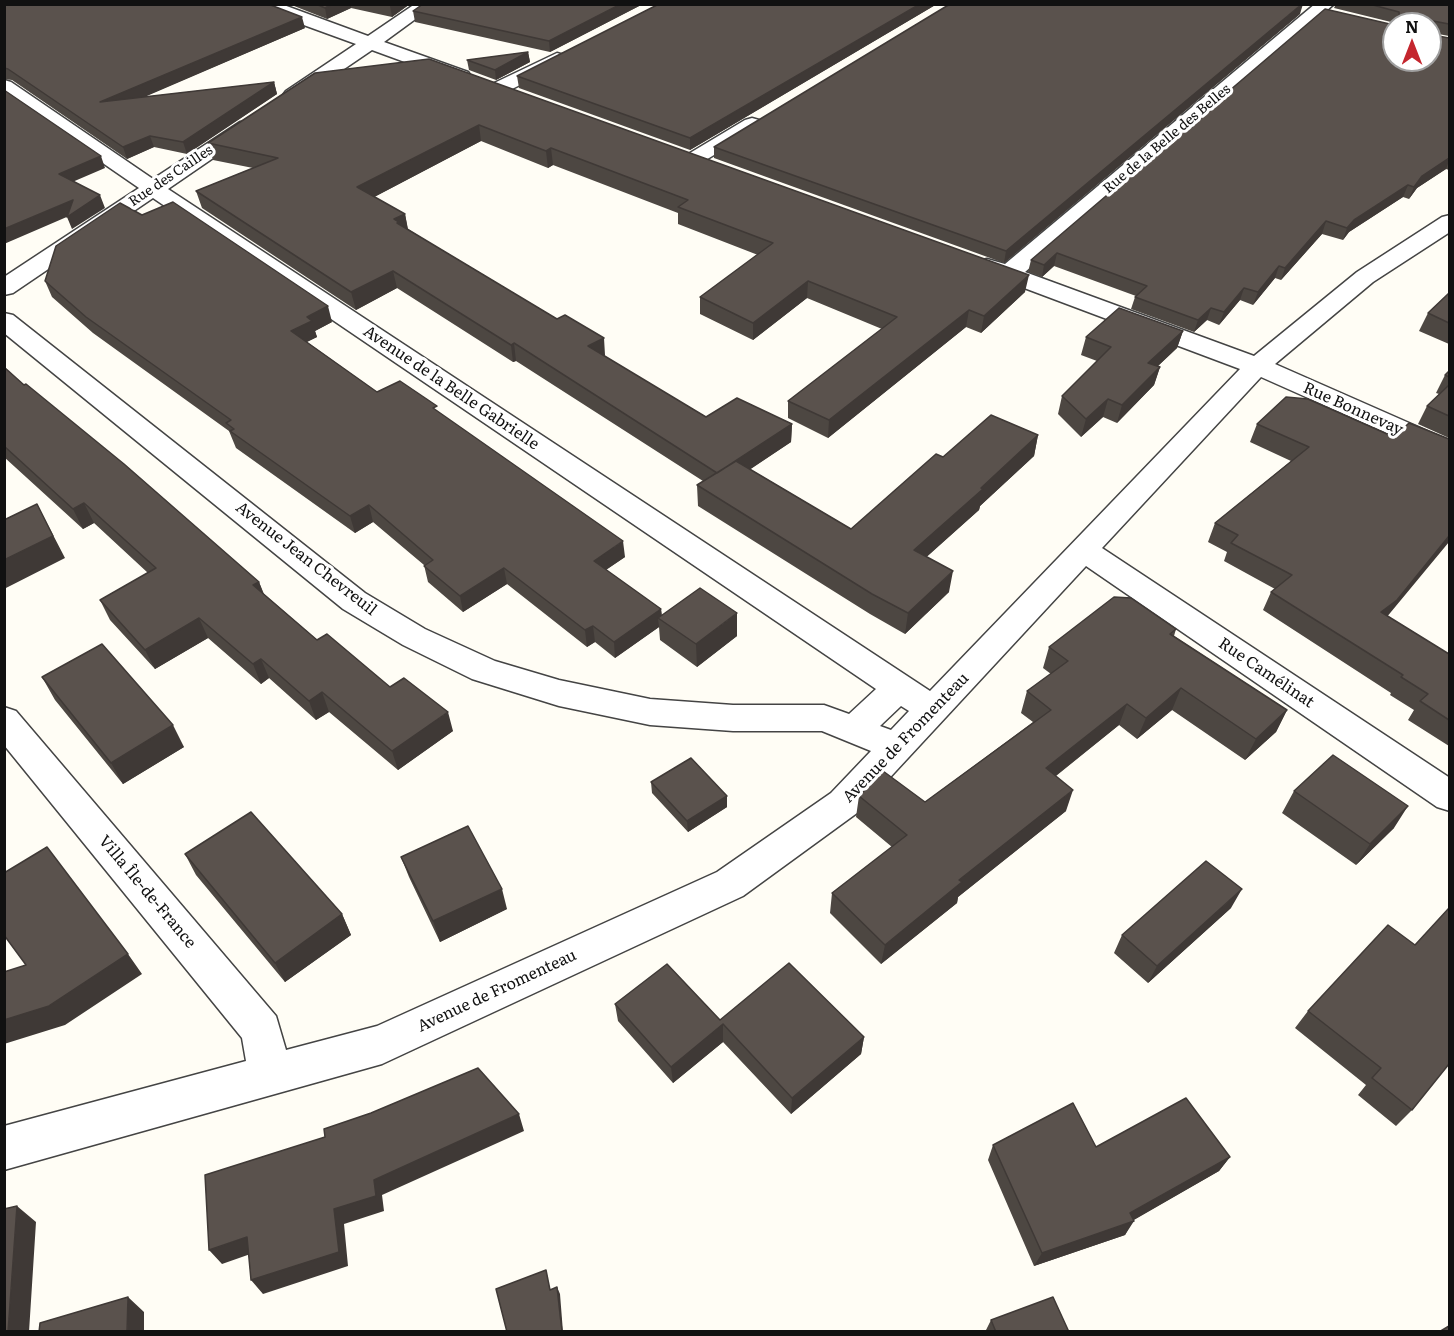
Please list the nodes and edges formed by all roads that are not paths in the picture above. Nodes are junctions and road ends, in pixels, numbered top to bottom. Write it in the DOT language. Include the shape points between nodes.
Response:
graph roads {
  1 [pos="263,4"];
  2 [pos="428,4"];
  3 [pos="1321,10"];
  4 [pos="372,43"];
  5 [pos="570,52"];
  6 [pos="4,86"];
  7 [pos="497,90"];
  8 [pos="519,97"];
  9 [pos="281,103"];
  10 [pos="769,114"];
  11 [pos="261,116"];
  12 [pos="670,153"];
  13 [pos="692,160"];
  14 [pos="715,169"];
  15 [pos="153,189"];
  16 [pos="1449,222"];
  17 [pos="962,258"];
  18 [pos="1008,274"];
  19 [pos="4,288"];
  20 [pos="4,320"];
  21 [pos="1257,366"];
  22 [pos="1449,452"];
  23 [pos="1083,550"];
  24 [pos="899,687"];
  25 [pos="933,710"];
  26 [pos="4,720"];
  27 [pos="855,729"];
  28 [pos="898,747"];
  29 [pos="1449,796"];
  30 [pos="270,1074"];
  31 [pos="4,1148"];
  1 -- 4 [label="street"];
  2 -- 4 [label="street"];
  3 -- 18 [label="street, Rue de la Belle des Belles"];
  4 -- 7 [label="street"];
  4 -- 9 [label="street"];
  5 -- 7 [label="street"];
  6 -- 15 [label="street, Avenue de la Belle Gabrielle"];
  7 -- 8 [label="street"];
  10 -- 13 [label="street"];
  11 -- 15 [label="street, Rue des Cailles"];
  12 -- 13 [label="street"];
  13 -- 14 [label="street"];
  15 -- 19 [label="street, Rue des Cailles"];
  15 -- 24 [label="street, Avenue de la Belle Gabrielle"];
  16 -- 21 [label="street, Avenue de Fromenteau" via="1365,277"];
  17 -- 18 [label="street, Rue Bonnevay"];
  18 -- 21 [label="street, Rue Bonnevay"];
  20 -- 27 [label="street, Avenue Jean Chevreuil" via="354,601 414,637 483,670 570,696 650,712 733,718 824,718"];
  21 -- 22 [label="street, Rue Bonnevay"];
  21 -- 23 [label="street, Avenue de Fromenteau"];
  23 -- 25 [label="street, Avenue de Fromenteau"];
  23 -- 29 [label="street, Rue Camélinat"];
  24 -- 25 [label="street, Avenue de la Belle Gabrielle"];
  24 -- 27 [label="street"];
  25 -- 28 [label="street, Avenue de Fromenteau"];
  26 -- 30 [label="street, Villa Île-de-France" via="261,1030"];
  27 -- 28 [label="street, Avenue Jean Chevreuil"];
  28 -- 30 [label="street, Avenue de Fromenteau" via="844,803 730,884 382,1044"];
  30 -- 31 [label="street, Avenue de Fromenteau"];
}
